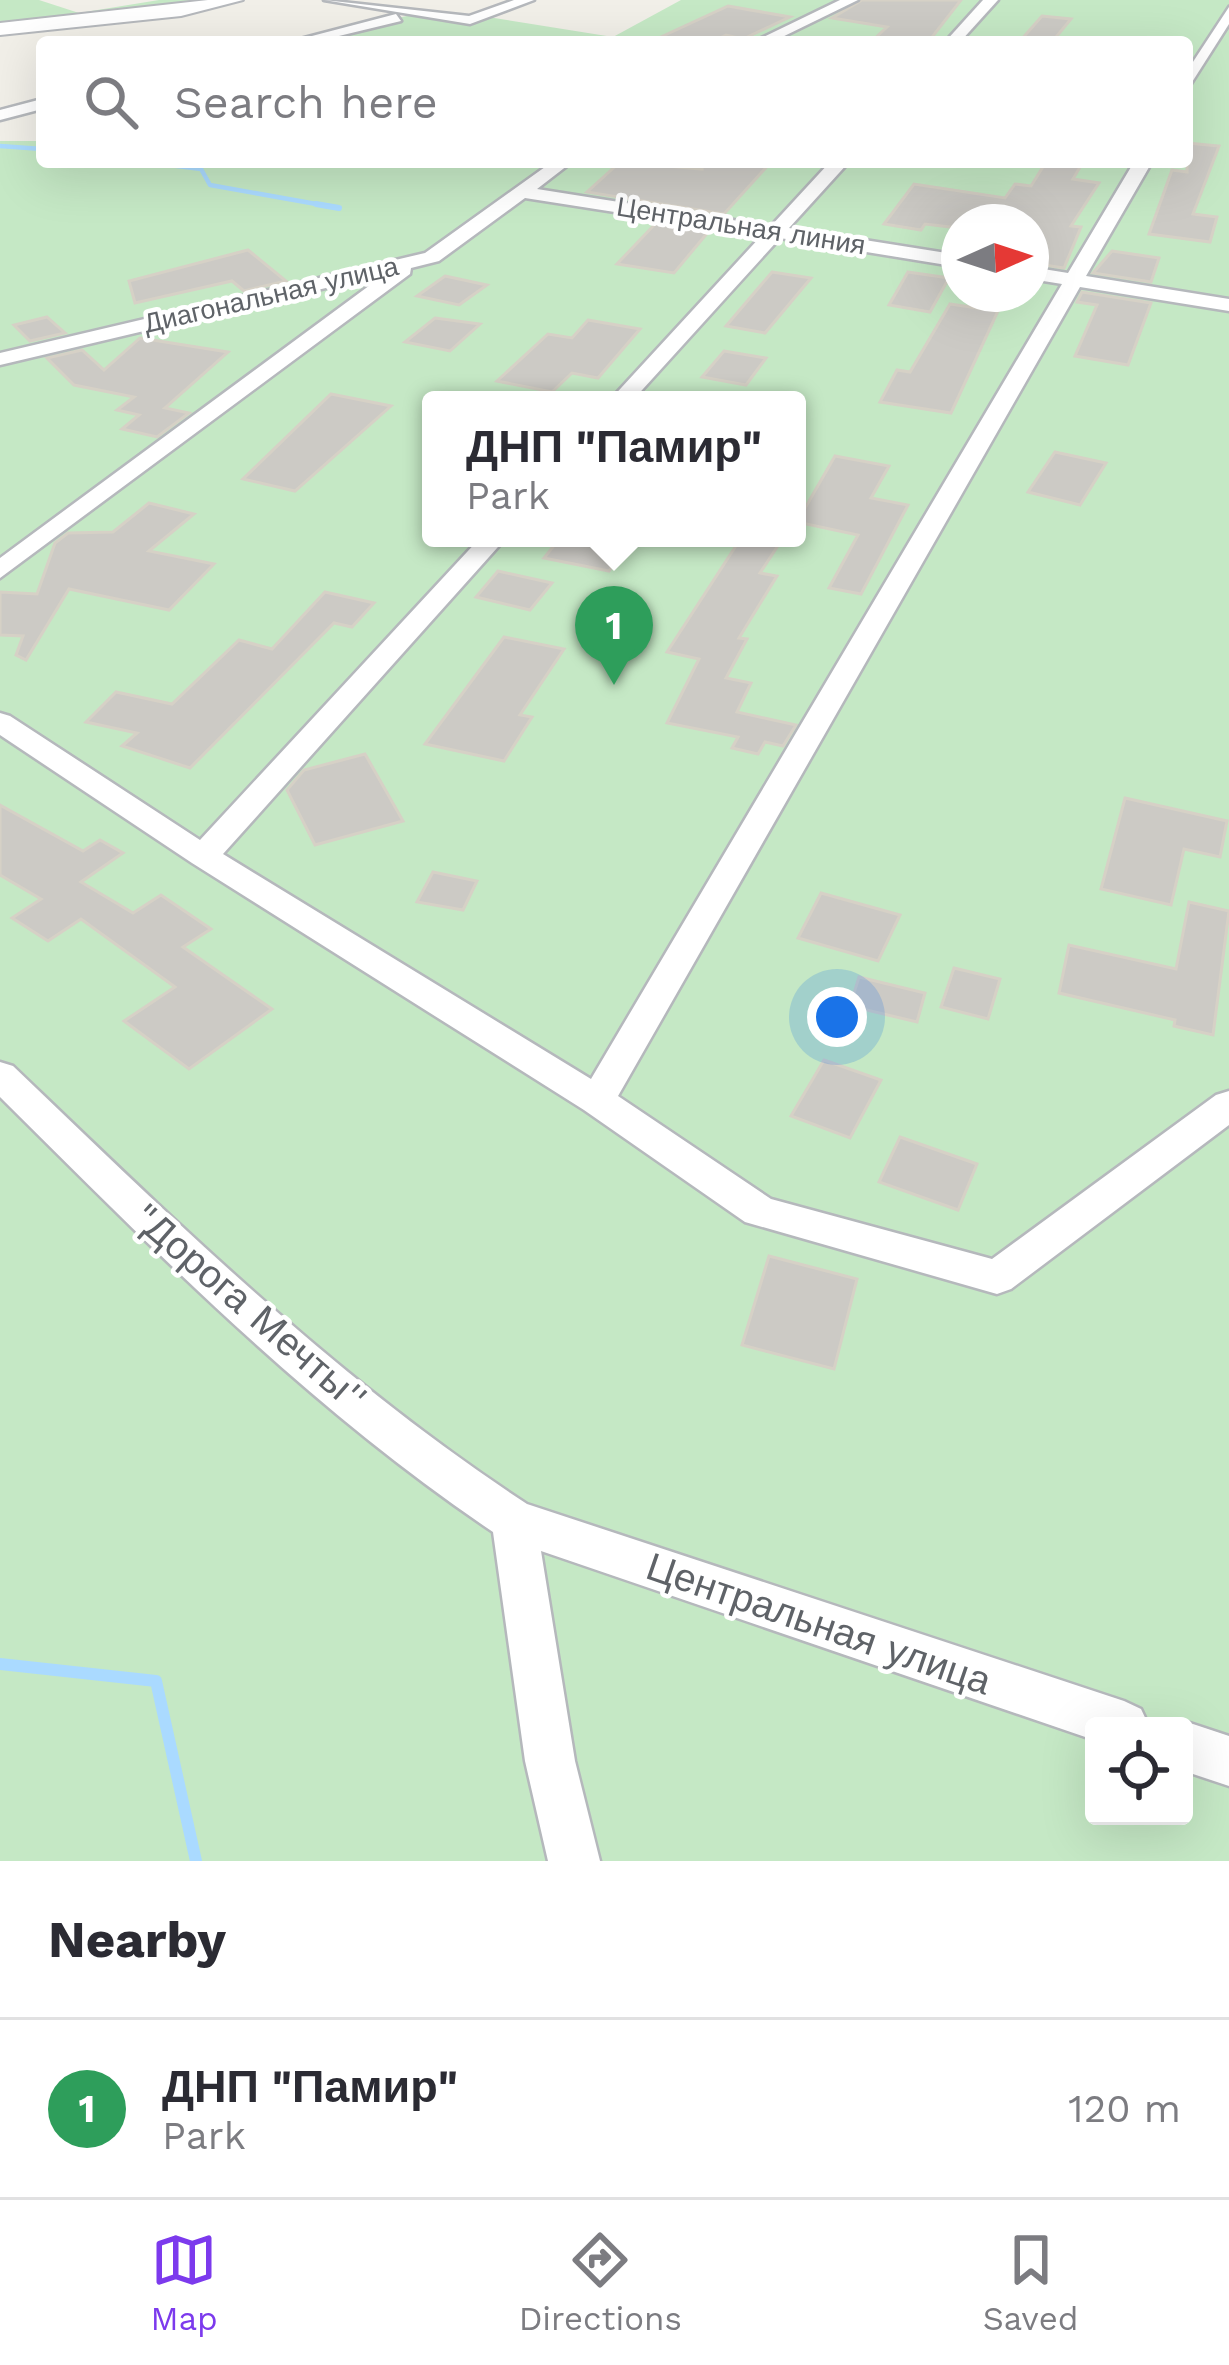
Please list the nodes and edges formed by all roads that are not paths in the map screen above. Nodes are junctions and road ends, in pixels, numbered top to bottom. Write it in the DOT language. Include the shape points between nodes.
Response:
graph roads {
  1 [pos="234,0"];
  2 [pos="331,0"];
  3 [pos="527,0"];
  4 [pos="851,0"];
  5 [pos="991,0"];
  6 [pos="1229,11"];
  7 [pos="415,14"];
  8 [pos="0,29"];
  9 [pos="322,36"];
  10 [pos="773,36"];
  11 [pos="958,36"];
  12 [pos="1193,74"];
  13 [pos="36,106"];
  14 [pos="0,115"];
  15 [pos="554,168"];
  16 [pos="834,168"];
  17 [pos="1140,168"];
  18 [pos="523,192"];
  19 [pos="777,230"];
  20 [pos="941,258"];
  21 [pos="415,261"];
  22 [pos="1049,276"];
  23 [pos="1076,280"];
  24 [pos="1229,304"];
  25 [pos="0,359"];
  26 [pos="629,391"];
  27 [pos="486,547"];
  28 [pos="0,570"];
  29 [pos="0,722"];
  30 [pos="202,856"];
  31 [pos="0,1075"];
  32 [pos="597,1100"];
  33 [pos="1229,1105"];
  34 [pos="514,1521"];
  35 [pos="1097,1717"];
  36 [pos="1193,1749"];
  37 [pos="1229,1761"];
  38 [pos="574,1861"];
  1 -- 8 [label="street"];
  2 -- 7 [label="street"];
  3 -- 7 [label="street" via="473,20"];
  4 -- 10 [label="street"];
  5 -- 11 [label="street"];
  6 -- 12 [label="street"];
  7 -- 9 [label="street"];
  13 -- 14 [label="street"];
  15 -- 18 [label="street, Диагональная улица"];
  16 -- 19 [label="street"];
  17 -- 23 [label="street"];
  18 -- 19 [label="street, Центральная линия"];
  18 -- 21 [label="street, Диагональная улица"];
  19 -- 20 [label="street, Центральная линия"];
  19 -- 26 [label="street"];
  21 -- 25 [label="street, Диагональная улица"];
  21 -- 28 [label="street"];
  22 -- 23 [label="street"];
  23 -- 24 [label="street"];
  23 -- 32 [label="street"];
  27 -- 30 [label="street"];
  29 -- 30 [label="street"];
  30 -- 32 [label="street"];
  31 -- 34 [label="street, \"Дорога Мечты''" via="314,1370"];
  32 -- 33 [label="street" via="759,1211 997,1277"];
  34 -- 35 [label="street, Центральная улица"];
  34 -- 38 [label="street" via="550,1761"];
  36 -- 37 [label="street"];
}
